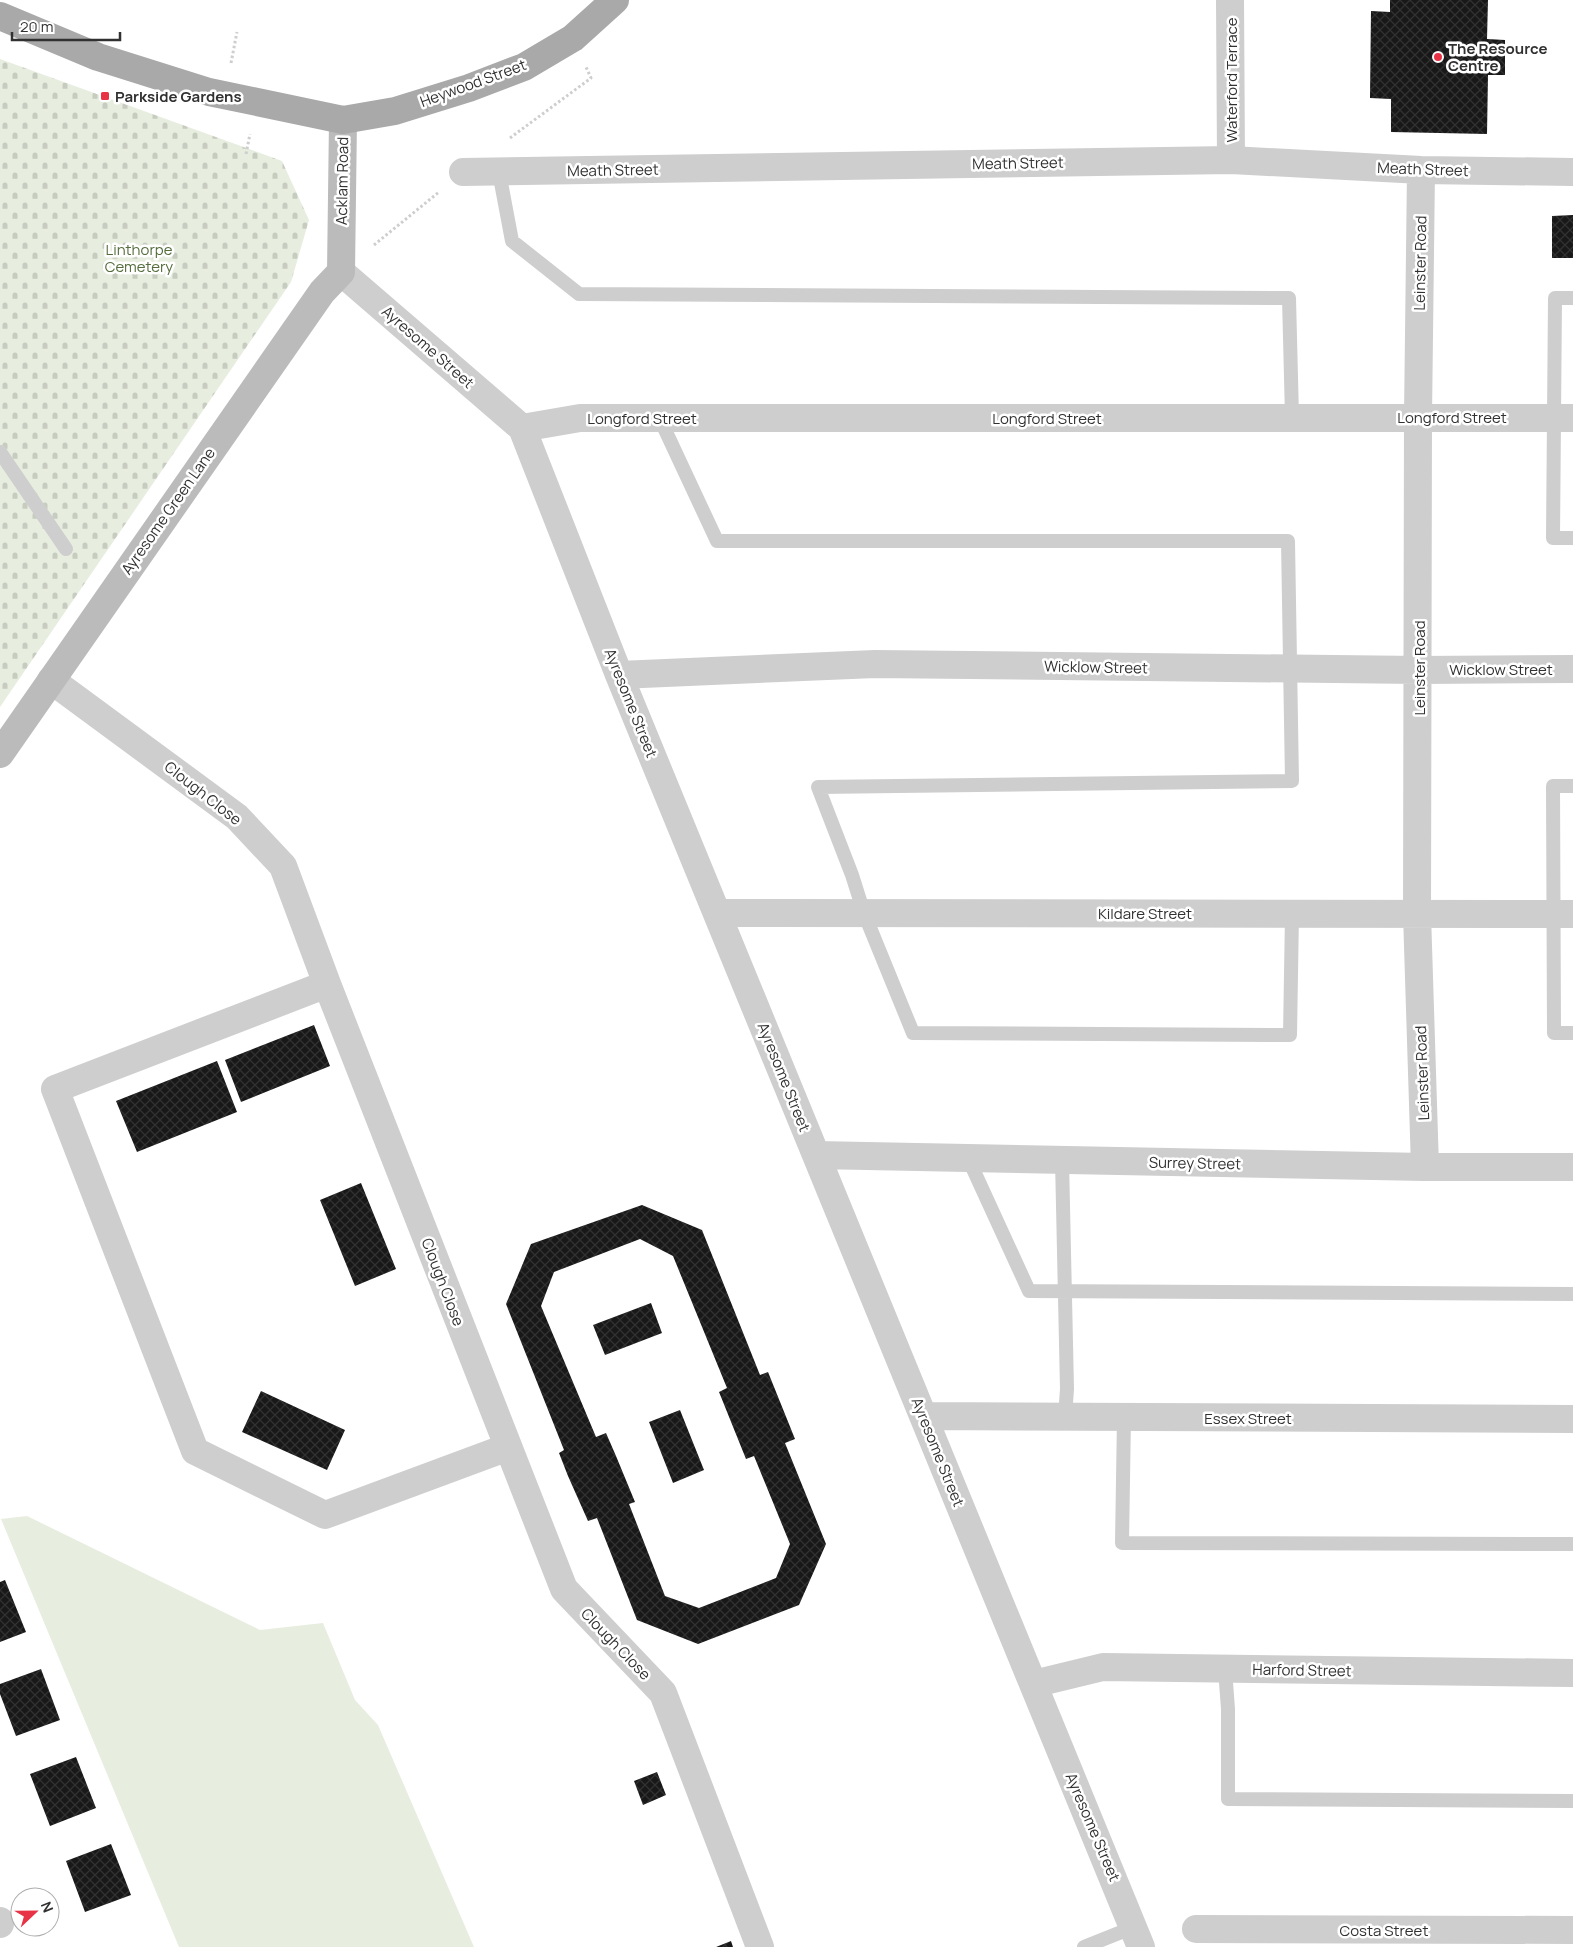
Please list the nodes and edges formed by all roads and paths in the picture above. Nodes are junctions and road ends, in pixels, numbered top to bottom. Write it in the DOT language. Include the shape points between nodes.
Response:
graph roads {
  1 [pos="615,0"];
  2 [pos="1230,0"];
  3 [pos="0,16"];
  4 [pos="343,120"];
  5 [pos="1231,160"];
  6 [pos="1421,170"];
  7 [pos="463,172"];
  8 [pos="498,172"];
  9 [pos="1573,172"];
  10 [pos="340,272"];
  11 [pos="1573,298"];
  12 [pos="1292,417"];
  13 [pos="1418,417"];
  14 [pos="660,418"];
  15 [pos="1563,418"];
  16 [pos="522,428"];
  17 [pos="0,452"];
  18 [pos="1573,538"];
  19 [pos="66,550"];
  20 [pos="1291,668"];
  21 [pos="1573,668"];
  22 [pos="1419,670"];
  23 [pos="619,675"];
  24 [pos="51,680"];
  25 [pos="0,754"];
  26 [pos="1573,786"];
  27 [pos="717,913"];
  28 [pos="864,913"];
  29 [pos="1292,914"];
  30 [pos="1418,914"];
  31 [pos="1563,914"];
  32 [pos="326,984"];
  33 [pos="1573,1033"];
  34 [pos="816,1155"];
  35 [pos="968,1158"];
  36 [pos="1062,1160"];
  37 [pos="1425,1167"];
  38 [pos="1573,1167"];
  39 [pos="1064,1291"];
  40 [pos="1573,1294"];
  41 [pos="923,1416"];
  42 [pos="1065,1417"];
  43 [pos="1124,1417"];
  44 [pos="1573,1419"];
  45 [pos="508,1447"];
  46 [pos="1573,1544"];
  47 [pos="1225,1669"];
  48 [pos="1573,1673"];
  49 [pos="1033,1684"];
  50 [pos="1573,1801"];
  51 [pos="1196,1930"];
  52 [pos="1573,1930"];
  53 [pos="1138,1937"];
  54 [pos="760,1947"];
  55 [pos="1084,1947"];
  1 -- 4 [label="main road, Heywood Street" via="573,38 524,67 395,111"];
  2 -- 5 [label="street, Waterford Terrace"];
  3 -- 4 [label="main road, Acklam Road" via="92,54 210,92"];
  4 -- 10 [label="street, Acklam Road"];
  5 -- 6 [label="street, Meath Street"];
  5 -- 8 [label="street, Meath Street"];
  6 -- 9 [label="street, Meath Street"];
  6 -- 13 [label="street, Leinster Road"];
  7 -- 8 [label="street, Meath Street"];
  8 -- 12 [label="lane" via="512,241 579,294 1289,298"];
  10 -- 16 [label="street, Ayresome Street"];
  10 -- 24 [label="street, Ayresome Green Lane" via="322,292"];
  11 -- 15 [label="lane" via="1555,298"];
  12 -- 13 [label="street, Longford Street"];
  12 -- 14 [label="street, Longford Street"];
  13 -- 15 [label="street, Longford Street"];
  13 -- 22 [label="street, Leinster Road"];
  14 -- 16 [label="street, Longford Street" via="580,418"];
  14 -- 20 [label="lane" via="717,541 1288,541"];
  15 -- 18 [label="lane" via="1552,538"];
  16 -- 23 [label="street, Ayresome Street"];
  17 -- 19 [label="lane"];
  20 -- 22 [label="street, Wicklow Street"];
  20 -- 23 [label="street, Wicklow Street" via="875,664"];
  20 -- 28 [label="lane" via="1292,781 818,787"];
  21 -- 22 [label="street, Wicklow Street"];
  22 -- 30 [label="street, Leinster Road"];
  23 -- 27 [label="street, Ayresome Street"];
  24 -- 25 [label="street, Ayresome Green Lane"];
  24 -- 32 [label="street, Clough Close" via="237,817 283,866"];
  26 -- 31 [label="lane" via="1553,786"];
  27 -- 28 [label="street, Kildare Street"];
  27 -- 34 [label="street, Ayresome Street"];
  28 -- 29 [label="street, Kildare Street"];
  28 -- 29 [label="lane" via="913,1033 1290,1035"];
  29 -- 30 [label="street, Kildare Street"];
  30 -- 31 [label="street, Kildare Street"];
  30 -- 37 [label="street, Leinster Road"];
  31 -- 33 [label="lane" via="1554,1033"];
  32 -- 45 [label="street, Clough Close"];
  32 -- 45 [label="street" via="56,1089 195,1451 325,1515"];
  34 -- 35 [label="street, Surrey Street"];
  34 -- 41 [label="street, Ayresome Street"];
  35 -- 36 [label="street, Surrey Street"];
  35 -- 39 [label="lane" via="1029,1291"];
  36 -- 37 [label="street, Surrey Street"];
  36 -- 39 [label="lane"];
  37 -- 38 [label="street, Surrey Street"];
  39 -- 40 [label="lane"];
  39 -- 42 [label="lane"];
  41 -- 42 [label="street, Essex Street"];
  41 -- 49 [label="street, Ayresome Street"];
  42 -- 43 [label="street, Essex Street"];
  43 -- 44 [label="street, Essex Street"];
  43 -- 46 [label="lane" via="1122,1543"];
  45 -- 54 [label="street, Clough Close" via="564,1589 663,1693"];
  47 -- 48 [label="street, Harford Street"];
  47 -- 49 [label="street, Harford Street" via="1103,1667"];
  47 -- 50 [label="lane" via="1228,1799"];
  49 -- 53 [label="street, Ayresome Street"];
  51 -- 52 [label="street, Costa Street"];
  53 -- 55 [label="lane"];
}
